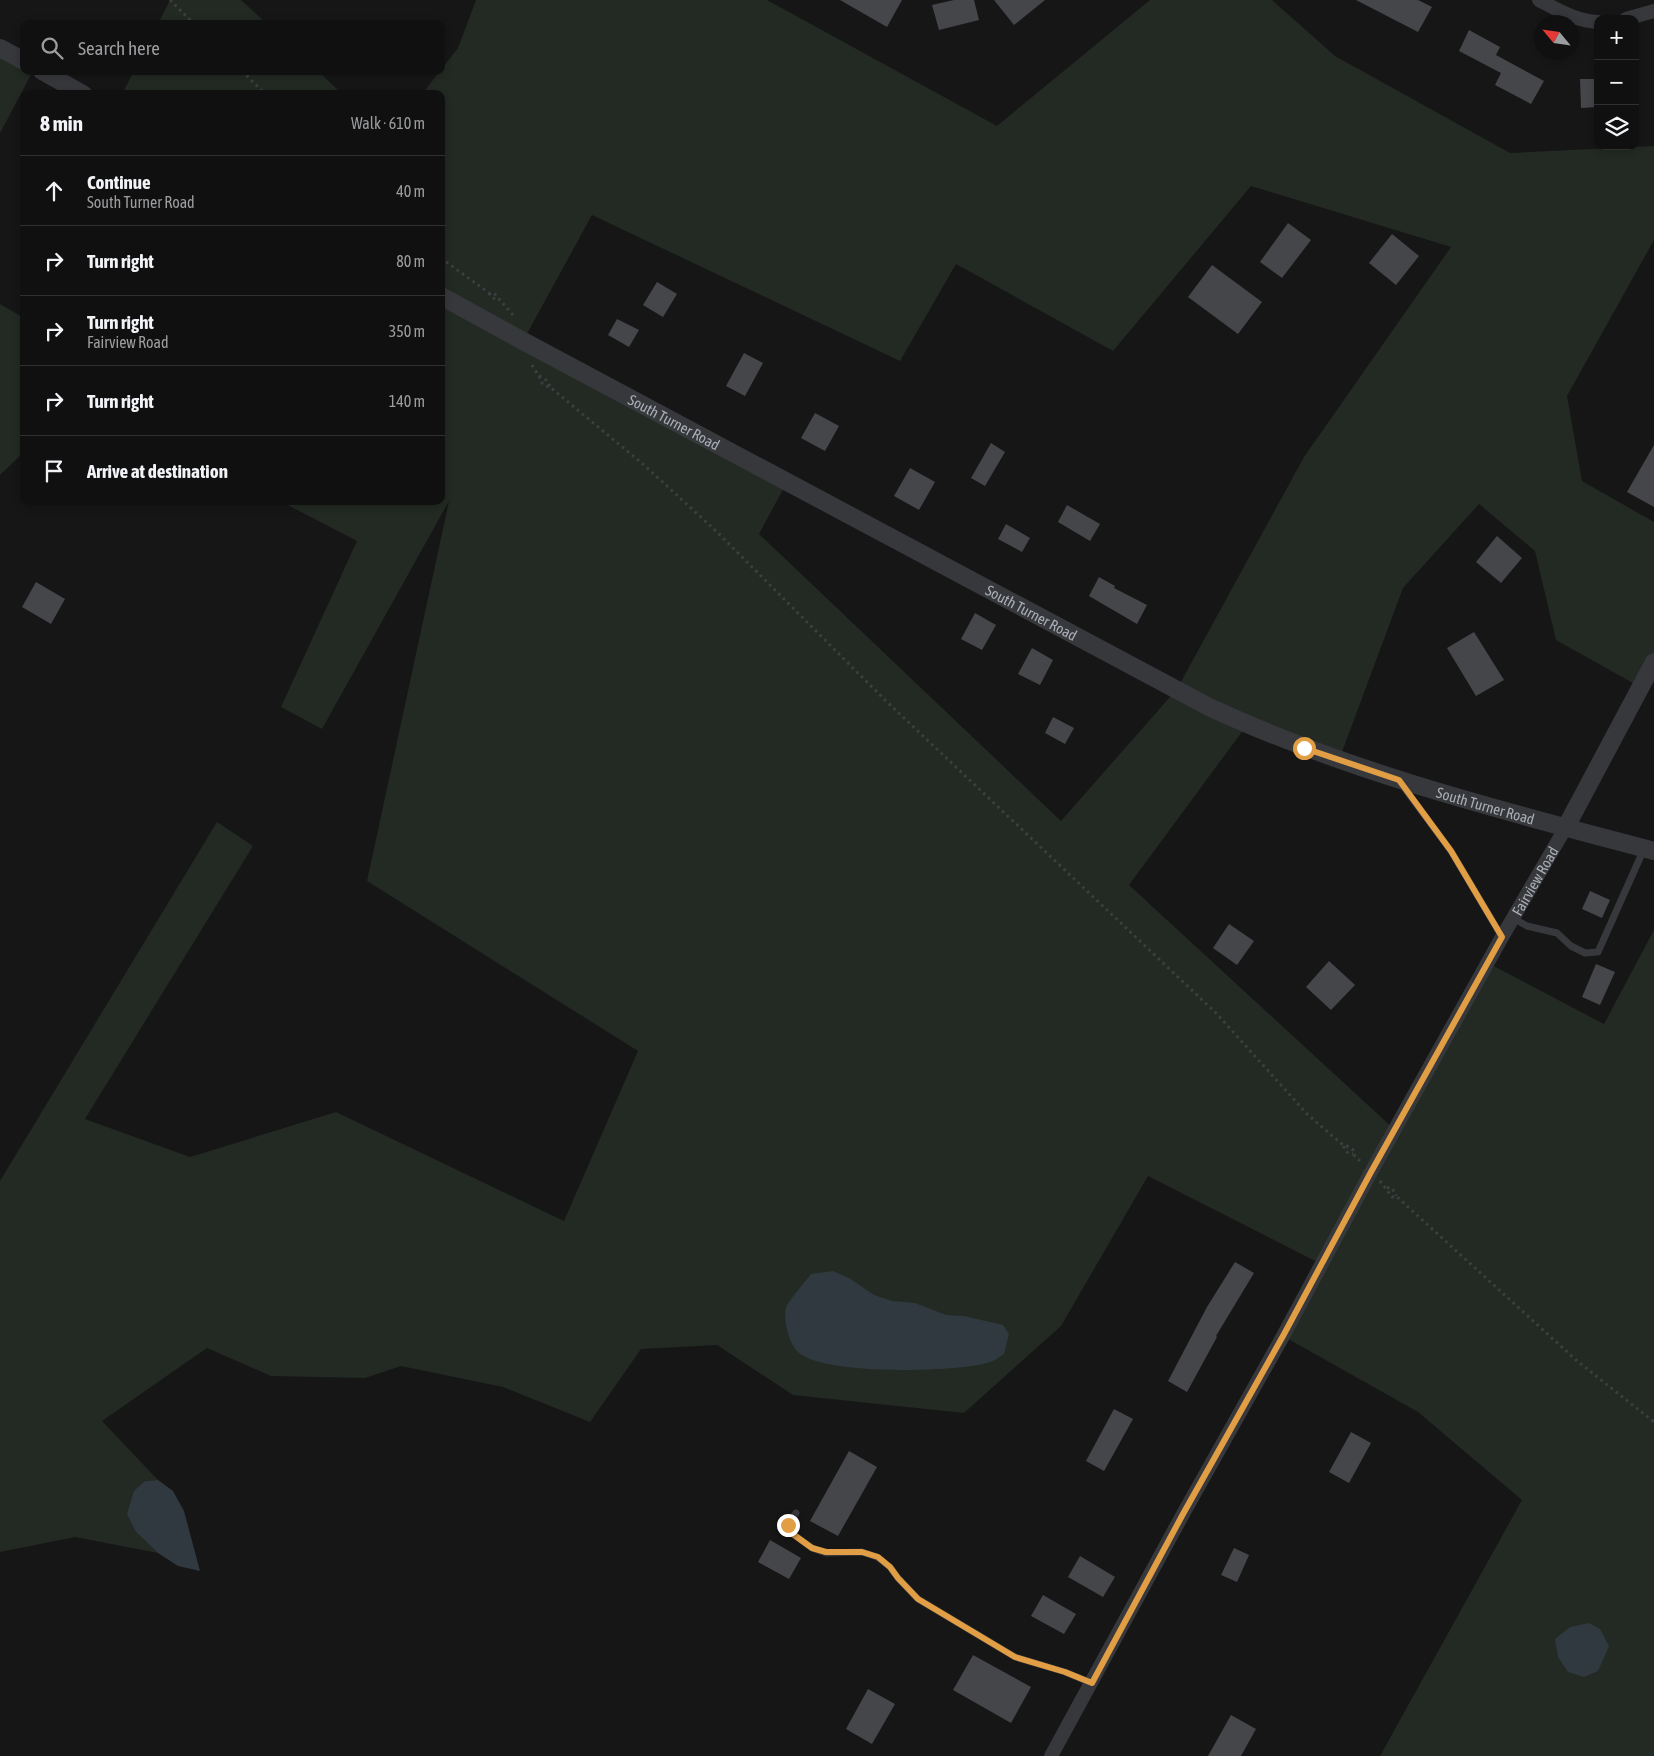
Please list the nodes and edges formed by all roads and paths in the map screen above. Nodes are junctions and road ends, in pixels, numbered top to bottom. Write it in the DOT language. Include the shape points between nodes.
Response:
graph roads {
  1 [pos="170,0"];
  2 [pos="1539,0"];
  3 [pos="1654,11"];
  4 [pos="1639,15"];
  5 [pos="190,20"];
  6 [pos="1594,22"];
  7 [pos="0,48"];
  8 [pos="20,59"];
  9 [pos="49,75"];
  10 [pos="246,75"];
  11 [pos="76,90"];
  12 [pos="261,90"];
  13 [pos="445,261"];
  14 [pos="490,292"];
  15 [pos="445,298"];
  16 [pos="550,387"];
  17 [pos="1654,662"];
  18 [pos="1399,780"];
  19 [pos="1566,827"];
  20 [pos="1649,850"];
  21 [pos="1513,918"];
  22 [pos="1502,937"];
  23 [pos="1344,1146"];
  24 [pos="1396,1196"];
  25 [pos="1654,1422"];
  26 [pos="796,1513"];
  27 [pos="1092,1683"];
  28 [pos="1051,1756"];
  1 -- 5 [label="path"];
  2 -- 6 [label="street" via="1570,16"];
  3 -- 4 [label="street"];
  7 -- 8 [label="street"];
  9 -- 11 [label="street"];
  10 -- 12 [label="path"];
  13 -- 14 [label="path"];
  15 -- 18 [label="street, South Turner Road" via="1210,706 1304,748"];
  16 -- 23 [label="path" via="644,465 716,531 885,700 1216,1013 1308,1115"];
  17 -- 19 [label="street, Fairview Road"];
  18 -- 19 [label="street, South Turner Road"];
  18 -- 22 [label="lane" via="1451,851"];
  19 -- 20 [label="street, South Turner Road"];
  19 -- 21 [label="street, Fairview Road"];
  20 -- 21 [label="lane" via="1598,952 1585,953 1557,933 1527,926"];
  21 -- 22 [label="street, Fairview Road"];
  22 -- 27 [label="street, Fairview Road"];
  24 -- 25 [label="path" via="1576,1360"];
  26 -- 27 [label="lane" via="788,1525 790,1532 812,1548 826,1552 862,1552 878,1557 918,1599 1015,1657"];
  27 -- 28 [label="street, Fairview Road"];
}
